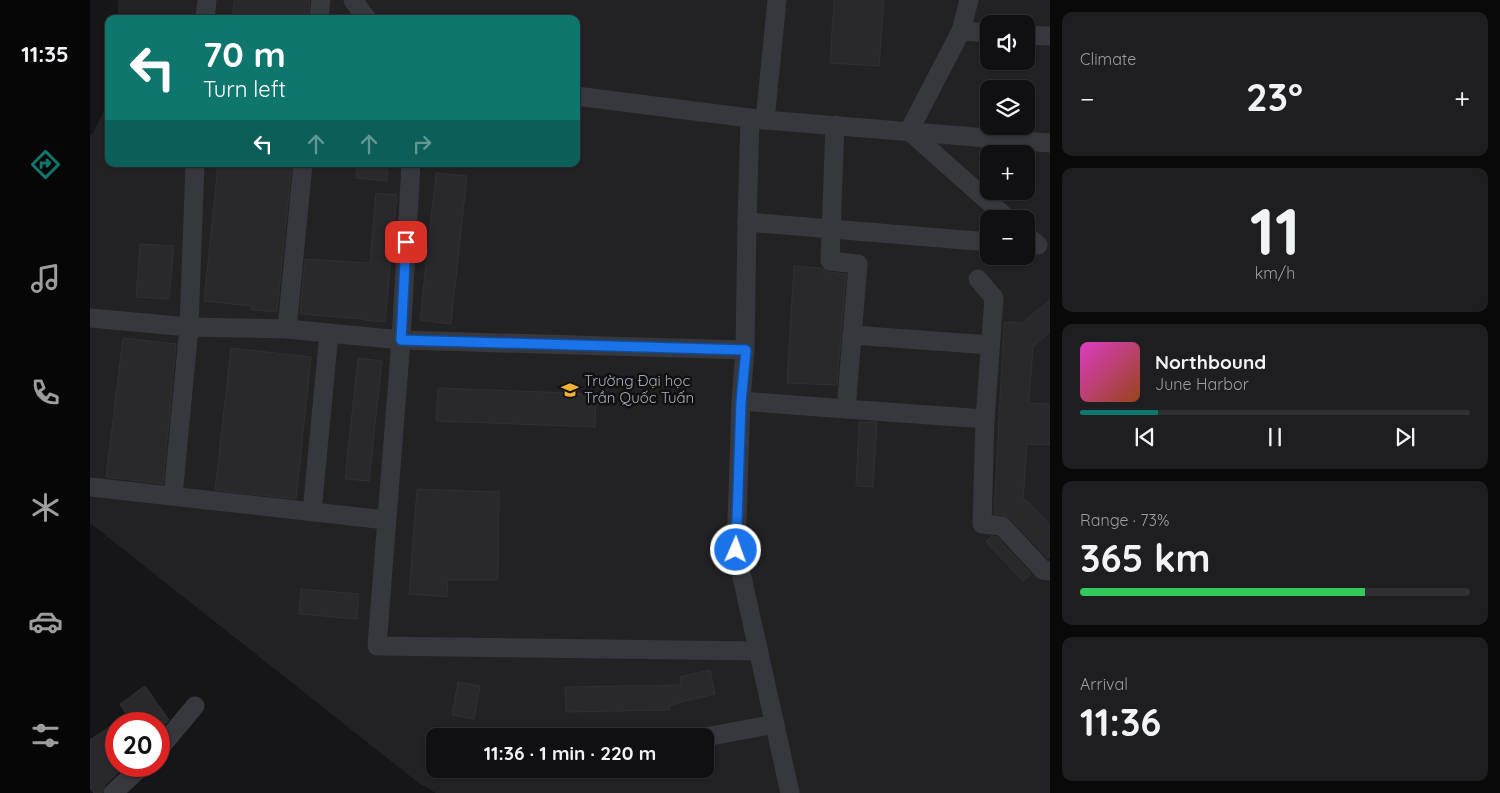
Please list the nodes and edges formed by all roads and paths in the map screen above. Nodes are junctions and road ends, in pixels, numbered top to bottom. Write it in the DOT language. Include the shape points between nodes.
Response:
graph roads {
  1 [pos="207,0"];
  2 [pos="321,0"];
  3 [pos="353,0"];
  4 [pos="777,0"];
  5 [pos="969,0"];
  6 [pos="205,15"];
  7 [pos="319,15"];
  8 [pos="364,15"];
  9 [pos="961,31"];
  10 [pos="980,32"];
  11 [pos="1035,35"];
  12 [pos="1050,36"];
  13 [pos="580,97"];
  14 [pos="758,119"];
  15 [pos="835,125"];
  16 [pos="909,131"];
  17 [pos="1050,143"];
  18 [pos="195,167"];
  19 [pos="302,167"];
  20 [pos="411,167"];
  21 [pos="998,210"];
  22 [pos="746,222"];
  23 [pos="832,229"];
  24 [pos="980,241"];
  25 [pos="978,279"];
  26 [pos="90,318"];
  27 [pos="189,327"];
  28 [pos="287,328"];
  29 [pos="329,333"];
  30 [pos="852,335"];
  31 [pos="401,340"];
  32 [pos="990,345"];
  33 [pos="746,350"];
  34 [pos="741,402"];
  35 [pos="846,410"];
  36 [pos="986,419"];
  37 [pos="90,487"];
  38 [pos="173,496"];
  39 [pos="312,512"];
  40 [pos="386,520"];
  41 [pos="1050,571"];
  42 [pos="759,651"];
  43 [pos="195,706"];
  44 [pos="775,724"];
  45 [pos="714,735"];
  46 [pos="170,736"];
  47 [pos="130,777"];
  48 [pos="113,793"];
  49 [pos="790,793"];
  1 -- 6 [label="street"];
  2 -- 7 [label="street"];
  3 -- 8 [label="street"];
  4 -- 14 [label="street"];
  5 -- 9 [label="street"];
  9 -- 10 [label="street"];
  9 -- 16 [label="street"];
  11 -- 12 [label="street"];
  13 -- 14 [label="street"];
  14 -- 15 [label="street"];
  14 -- 22 [label="street"];
  15 -- 16 [label="street"];
  15 -- 23 [label="street"];
  16 -- 17 [label="street"];
  16 -- 21 [label="street"];
  18 -- 27 [label="street"];
  19 -- 28 [label="street"];
  20 -- 31 [label="street"];
  22 -- 23 [label="street"];
  22 -- 33 [label="street"];
  23 -- 24 [label="street"];
  23 -- 30 [label="street" via="830,261 858,264"];
  25 -- 32 [label="street" via="994,298"];
  26 -- 27 [label="street"];
  27 -- 28 [label="street"];
  27 -- 38 [label="street"];
  28 -- 29 [label="street"];
  29 -- 31 [label="street"];
  29 -- 39 [label="street"];
  30 -- 32 [label="street"];
  30 -- 35 [label="street"];
  31 -- 33 [label="street"];
  31 -- 40 [label="street"];
  32 -- 36 [label="street"];
  33 -- 34 [label="street"];
  34 -- 35 [label="street"];
  34 -- 42 [label="street" via="736,550"];
  35 -- 36 [label="street"];
  36 -- 41 [label="street" via="982,524 1002,526 1043,570"];
  37 -- 38 [label="street"];
  38 -- 39 [label="street"];
  39 -- 40 [label="street"];
  40 -- 42 [label="street" via="377,646"];
  42 -- 44 [label="street"];
  43 -- 46 [label="street"];
  44 -- 45 [label="street"];
  44 -- 49 [label="street"];
  47 -- 48 [label="street"];
}
